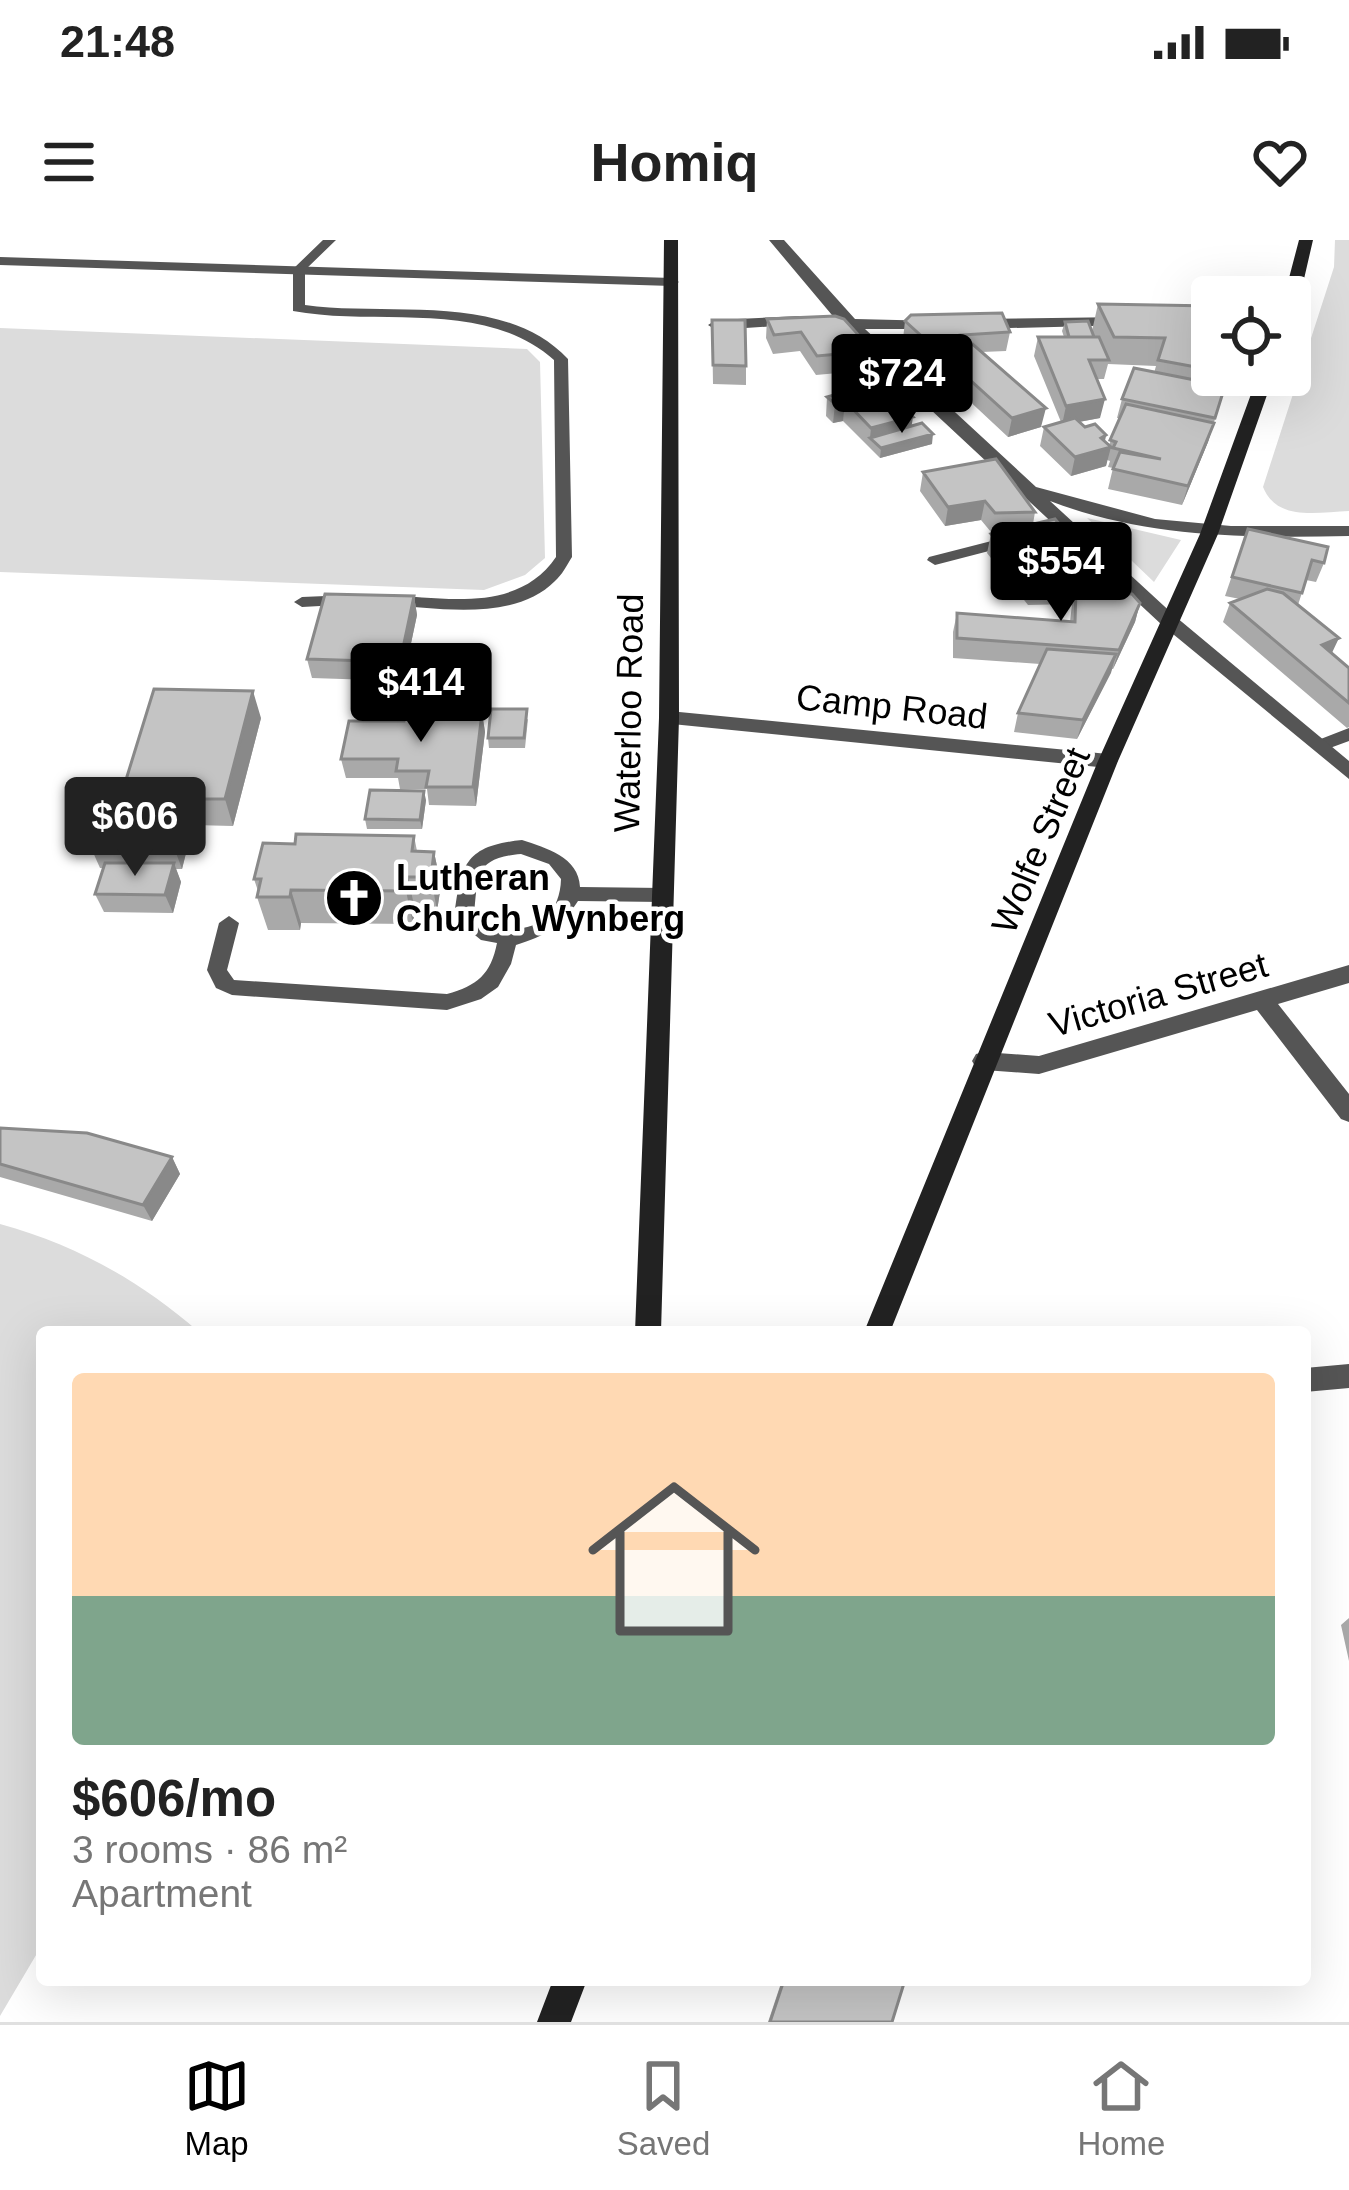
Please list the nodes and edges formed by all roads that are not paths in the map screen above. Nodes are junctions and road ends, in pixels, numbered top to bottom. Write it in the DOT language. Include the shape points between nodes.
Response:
graph roads {
  1 [pos="330,240"];
  2 [pos="670,240"];
  3 [pos="776,240"];
  4 [pos="1306,240"];
  5 [pos="0,261"];
  6 [pos="299,269"];
  7 [pos="1297,276"];
  8 [pos="672,281"];
  9 [pos="1141,322"];
  10 [pos="852,324"];
  11 [pos="713,325"];
  12 [pos="1258,396"];
  13 [pos="1028,485"];
  14 [pos="1086,511"];
  15 [pos="1070,526"];
  16 [pos="1349,531"];
  17 [pos="1047,532"];
  18 [pos="1209,534"];
  19 [pos="1025,537"];
  20 [pos="935,560"];
  21 [pos="302,602"];
  22 [pos="1169,621"];
  23 [pos="669,718"];
  24 [pos="1349,734"];
  25 [pos="1318,746"];
  26 [pos="1108,761"];
  27 [pos="1349,772"];
  28 [pos="573,895"];
  29 [pos="663,896"];
  30 [pos="229,923"];
  31 [pos="508,937"];
  32 [pos="1349,974"];
  33 [pos="1265,1003"];
  34 [pos="984,1061"];
  35 [pos="1349,1112"];
  36 [pos="648,1326"];
  37 [pos="879,1326"];
  38 [pos="1349,1376"];
  39 [pos="1311,1379"];
  40 [pos="568,1986"];
  41 [pos="554,2022"];
  1 -- 6 [label="lane"];
  2 -- 8 [label="main road, Waterloo Road"];
  3 -- 10 [label="street"];
  4 -- 7 [label="main road"];
  5 -- 6 [label="street"];
  6 -- 8 [label="street"];
  6 -- 21 [label="lane" via="298,308 460,318 556,353 564,557 541,586 509,599"];
  8 -- 23 [label="main road, Waterloo Road"];
  9 -- 10 [label="street"];
  10 -- 11 [label="street"];
  10 -- 13 [label="street"];
  12 -- 18 [label="main road, Wolfe Street"];
  13 -- 14 [label="street"];
  13 -- 15 [label="street"];
  14 -- 15 [label="street" via="1067,516"];
  14 -- 18 [label="street"];
  15 -- 17 [label="lane"];
  15 -- 22 [label="street"];
  16 -- 18 [label="street"];
  18 -- 22 [label="main road, Wolfe Street"];
  19 -- 20 [label="lane"];
  22 -- 25 [label="street"];
  22 -- 26 [label="main road, Wolfe Street"];
  23 -- 26 [label="street, Camp Road"];
  23 -- 29 [label="main road, Waterloo Road"];
  24 -- 25 [label="lane"];
  25 -- 27 [label="street"];
  26 -- 34 [label="main road, Wolfe Street"];
  28 -- 29 [label="lane"];
  28 -- 31 [label="lane" via="544,929"];
  28 -- 31 [label="lane" via="555,858 522,848 487,852 470,867 464,918 476,930"];
  29 -- 36 [label="main road, Waterloo Road"];
  30 -- 31 [label="lane" via="218,970 223,983 447,1002 494,980"];
  32 -- 33 [label="street, Victoria Street"];
  33 -- 34 [label="street, Victoria Street" via="1040,1065"];
  33 -- 35 [label="street"];
  34 -- 37 [label="main road, Wolfe Street"];
  38 -- 39 [label="street"];
  40 -- 41 [label="main road"];
}
